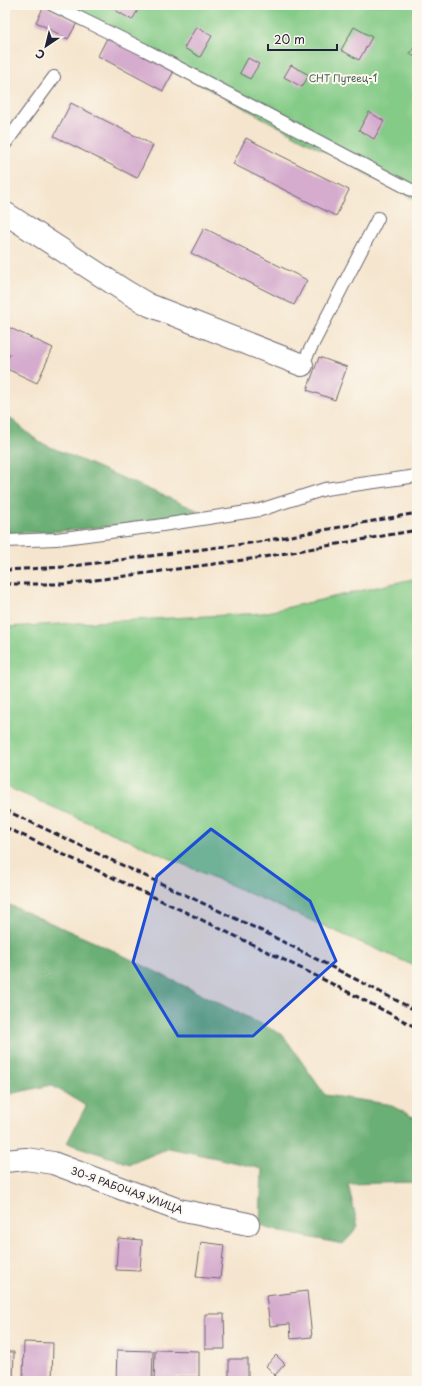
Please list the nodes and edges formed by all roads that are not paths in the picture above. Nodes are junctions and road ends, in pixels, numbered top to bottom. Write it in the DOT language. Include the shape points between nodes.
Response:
graph roads {
  1 [pos="53,5"];
  2 [pos="54,77"];
  3 [pos="5,144"];
  4 [pos="417,193"];
  5 [pos="5,213"];
  6 [pos="378,218"];
  7 [pos="302,365"];
  8 [pos="417,476"];
  9 [pos="5,541"];
  10 [pos="5,1161"];
  11 [pos="248,1224"];
  1 -- 4 [label="lane"];
  2 -- 3 [label="lane"];
  5 -- 7 [label="street" via="149,305"];
  6 -- 7 [label="lane"];
  8 -- 9 [label="lane" via="325,490 260,510 56,539"];
  10 -- 11 [label="street, 30-Я РАБОЧАЯ УЛИЦА" via="26,1159 53,1163 179,1210"];
}
